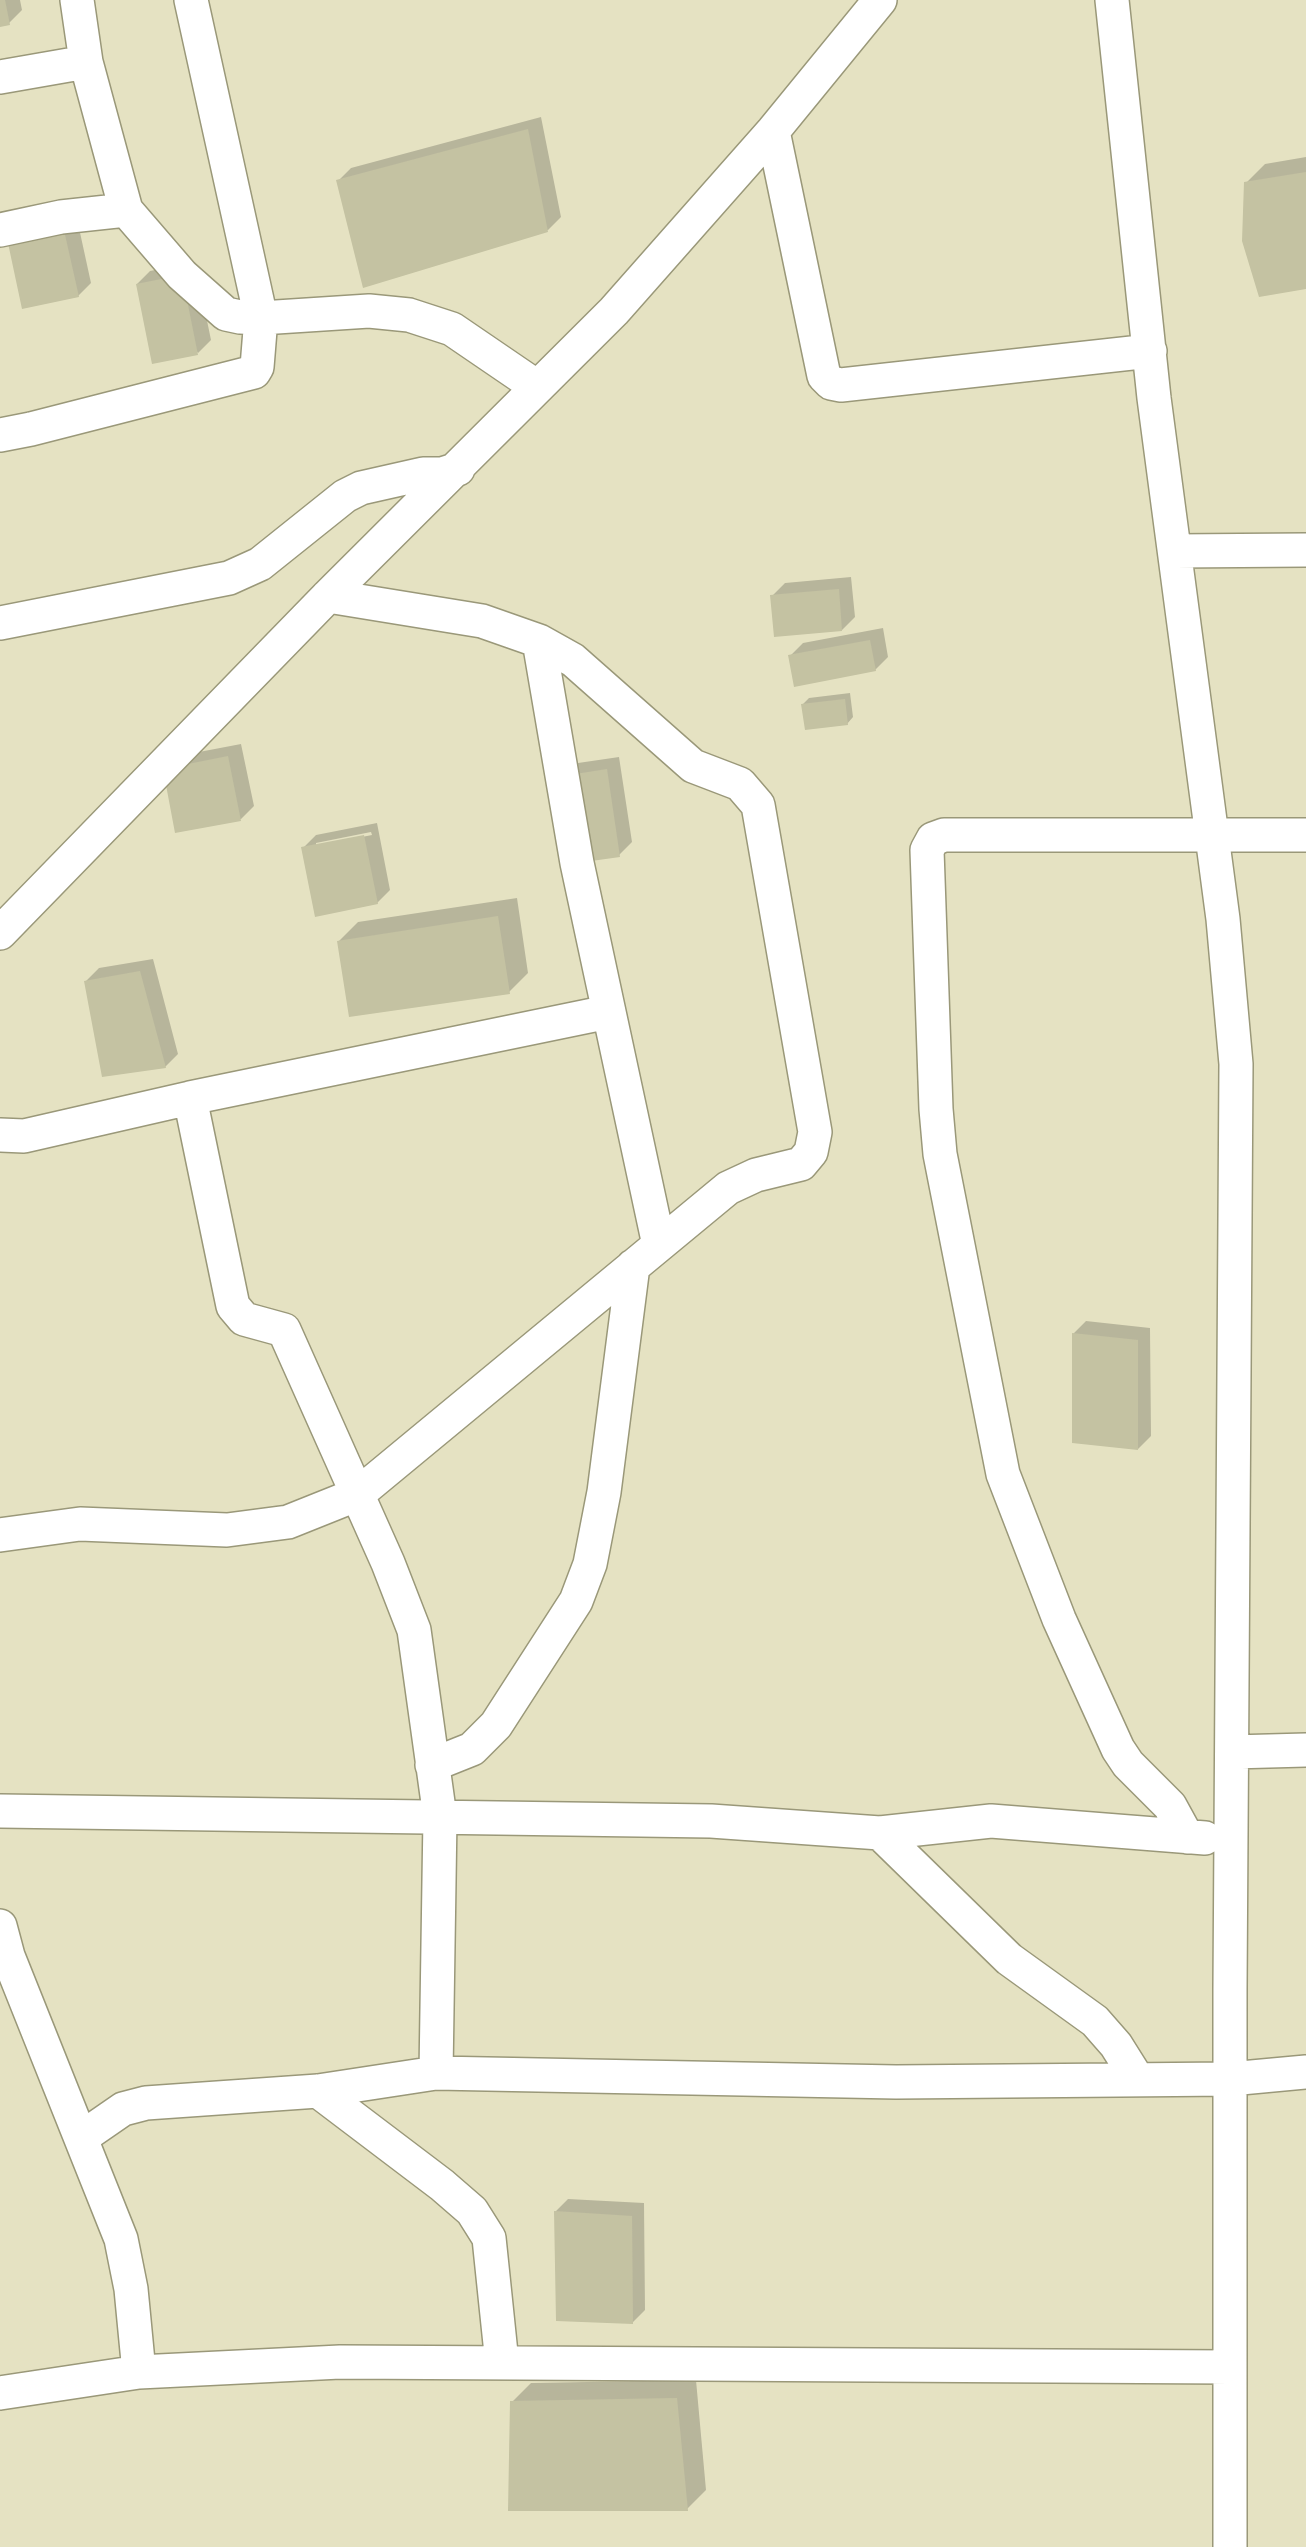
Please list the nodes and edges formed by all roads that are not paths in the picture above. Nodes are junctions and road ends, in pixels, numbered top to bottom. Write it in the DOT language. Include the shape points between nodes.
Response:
graph roads {
  1 [pos="78,0"];
  2 [pos="191,0"];
  3 [pos="880,0"];
  4 [pos="1112,0"];
  5 [pos="86,62"];
  6 [pos="0,77"];
  7 [pos="772,131"];
  8 [pos="126,210"];
  9 [pos="0,230"];
  10 [pos="261,318"];
  11 [pos="1150,351"];
  12 [pos="537,387"];
  13 [pos="0,435"];
  14 [pos="458,469"];
  15 [pos="1306,550"];
  16 [pos="1175,551"];
  17 [pos="328,596"];
  18 [pos="0,623"];
  19 [pos="539,641"];
  20 [pos="1212,834"];
  21 [pos="1306,835"];
  22 [pos="0,933"];
  23 [pos="608,1012"];
  24 [pos="190,1098"];
  25 [pos="0,1135"];
  26 [pos="659,1245"];
  27 [pos="633,1266"];
  28 [pos="358,1494"];
  29 [pos="0,1534"];
  30 [pos="1306,1750"];
  31 [pos="1232,1752"];
  32 [pos="432,1765"];
  33 [pos="0,1810"];
  34 [pos="440,1817"];
  35 [pos="880,1833"];
  36 [pos="1187,1837"];
  37 [pos="1231,1840"];
  38 [pos="0,1926"];
  39 [pos="1306,2072"];
  40 [pos="436,2073"];
  41 [pos="1230,2079"];
  42 [pos="1138,2080"];
  43 [pos="318,2091"];
  44 [pos="81,2138"];
  45 [pos="502,2363"];
  46 [pos="1230,2367"];
  47 [pos="139,2373"];
  48 [pos="0,2393"];
  49 [pos="1230,2547"];
  1 -- 5 [label="street"];
  2 -- 10 [label="street"];
  3 -- 7 [label="street"];
  4 -- 11 [label="street"];
  5 -- 6 [label="street"];
  5 -- 8 [label="street"];
  7 -- 11 [label="street" via="824,376 831,383"];
  7 -- 12 [label="street" via="614,311"];
  8 -- 9 [label="street" via="61,217"];
  8 -- 10 [label="street" via="183,275 225,314"];
  10 -- 12 [label="street" via="369,311 409,315 452,329"];
  10 -- 13 [label="street" via="254,372"];
  11 -- 16 [label="street"];
  12 -- 14 [label="street"];
  14 -- 17 [label="street"];
  14 -- 18 [label="street" via="361,488 345,496 260,564 229,578"];
  15 -- 16 [label="street"];
  16 -- 20 [label="street"];
  17 -- 19 [label="street" via="482,621"];
  17 -- 22 [label="street"];
  19 -- 23 [label="street" via="577,863"];
  19 -- 26 [label="street" via="573,660 693,766 740,784 758,805 814,1141 801,1164 756,1175 728,1188"];
  20 -- 21 [label="street"];
  20 -- 31 [label="street" via="1224,919 1236,1064"];
  20 -- 36 [label="street" via="944,836 933,840 927,850 940,1154 1003,1474 1059,1619 1118,1749 1170,1806"];
  23 -- 24 [label="street"];
  23 -- 26 [label="street"];
  24 -- 25 [label="street" via="24,1137"];
  24 -- 28 [label="street" via="233,1306 244,1319 284,1330"];
  26 -- 27 [label="street"];
  27 -- 28 [label="street"];
  27 -- 32 [label="street" via="604,1492 590,1564 576,1600 496,1725 472,1749"];
  28 -- 29 [label="street" via="288,1522 227,1530 80,1524"];
  28 -- 32 [label="street" via="414,1630"];
  30 -- 31 [label="street"];
  31 -- 37 [label="street"];
  32 -- 34 [label="street"];
  33 -- 34 [label="street"];
  34 -- 35 [label="street" via="711,1821"];
  34 -- 40 [label="street"];
  35 -- 36 [label="street" via="991,1821"];
  35 -- 42 [label="street" via="1009,1959 1095,2021"];
  36 -- 37 [label="street"];
  37 -- 41 [label="street"];
  38 -- 44 [label="street" via="8,1956"];
  39 -- 41 [label="street"];
  40 -- 42 [label="street" via="896,2082"];
  40 -- 43 [label="street"];
  41 -- 42 [label="street"];
  41 -- 46 [label="street"];
  43 -- 44 [label="street" via="146,2103 123,2109"];
  43 -- 45 [label="street" via="471,2211 489,2238"];
  44 -- 47 [label="street" via="121,2239"];
  45 -- 46 [label="street"];
  45 -- 47 [label="street" via="340,2362"];
  46 -- 49 [label="street"];
  47 -- 48 [label="street"];
}
